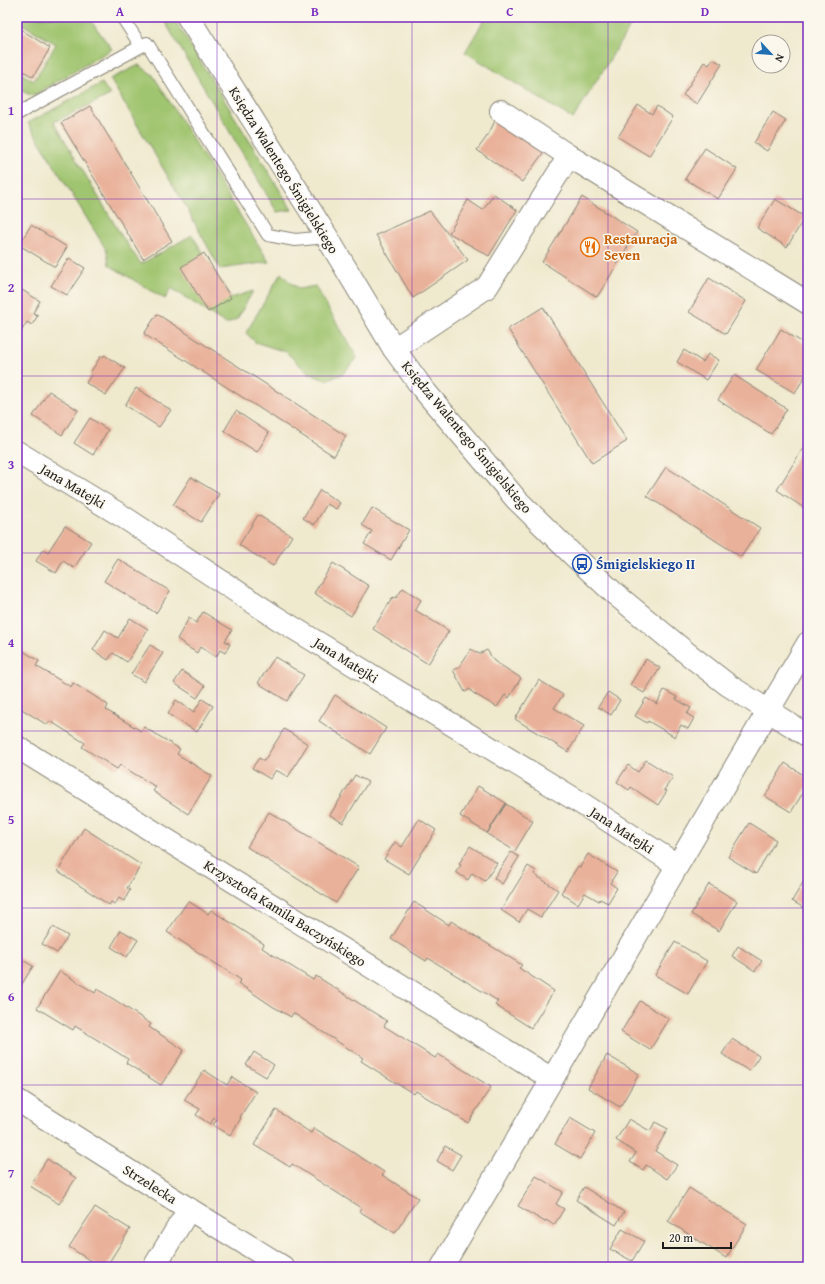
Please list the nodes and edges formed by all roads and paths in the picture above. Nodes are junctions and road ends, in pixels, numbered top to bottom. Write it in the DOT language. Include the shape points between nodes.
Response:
graph roads {
  1 [pos="122,17"];
  2 [pos="188,17"];
  3 [pos="141,46"];
  4 [pos="502,111"];
  5 [pos="17,114"];
  6 [pos="569,156"];
  7 [pos="327,237"];
  8 [pos="808,303"];
  9 [pos="394,349"];
  10 [pos="17,452"];
  11 [pos="808,643"];
  12 [pos="768,711"];
  13 [pos="808,736"];
  14 [pos="17,747"];
  15 [pos="677,866"];
  16 [pos="552,1079"];
  17 [pos="17,1100"];
  18 [pos="189,1209"];
  19 [pos="154,1267"];
  20 [pos="283,1267"];
  21 [pos="442,1267"];
  1 -- 3 [label="lane"];
  2 -- 7 [label="street, Księdza Walentego Śmigielskiego"];
  3 -- 5 [label="lane"];
  3 -- 7 [label="lane" via="147,43 268,235 295,240"];
  4 -- 6 [label="street"];
  6 -- 8 [label="street"];
  6 -- 9 [label="street" via="487,287"];
  7 -- 9 [label="street, Księdza Walentego Śmigielskiego"];
  9 -- 12 [label="street, Księdza Walentego Śmigielskiego" via="423,389 516,499 573,555 615,594 688,654 728,685"];
  10 -- 15 [label="street, Jana Matejki" via="122,516 277,618 581,803"];
  11 -- 12 [label="street"];
  12 -- 13 [label="street, Księdza Walentego Śmigielskiego"];
  12 -- 15 [label="street"];
  14 -- 16 [label="street, Krzysztofa Kamila Baczyńskiego"];
  15 -- 16 [label="street"];
  16 -- 21 [label="street"];
  17 -- 18 [label="street, Strzelecka"];
  18 -- 19 [label="street"];
  18 -- 20 [label="street, Strzelecka"];
}
